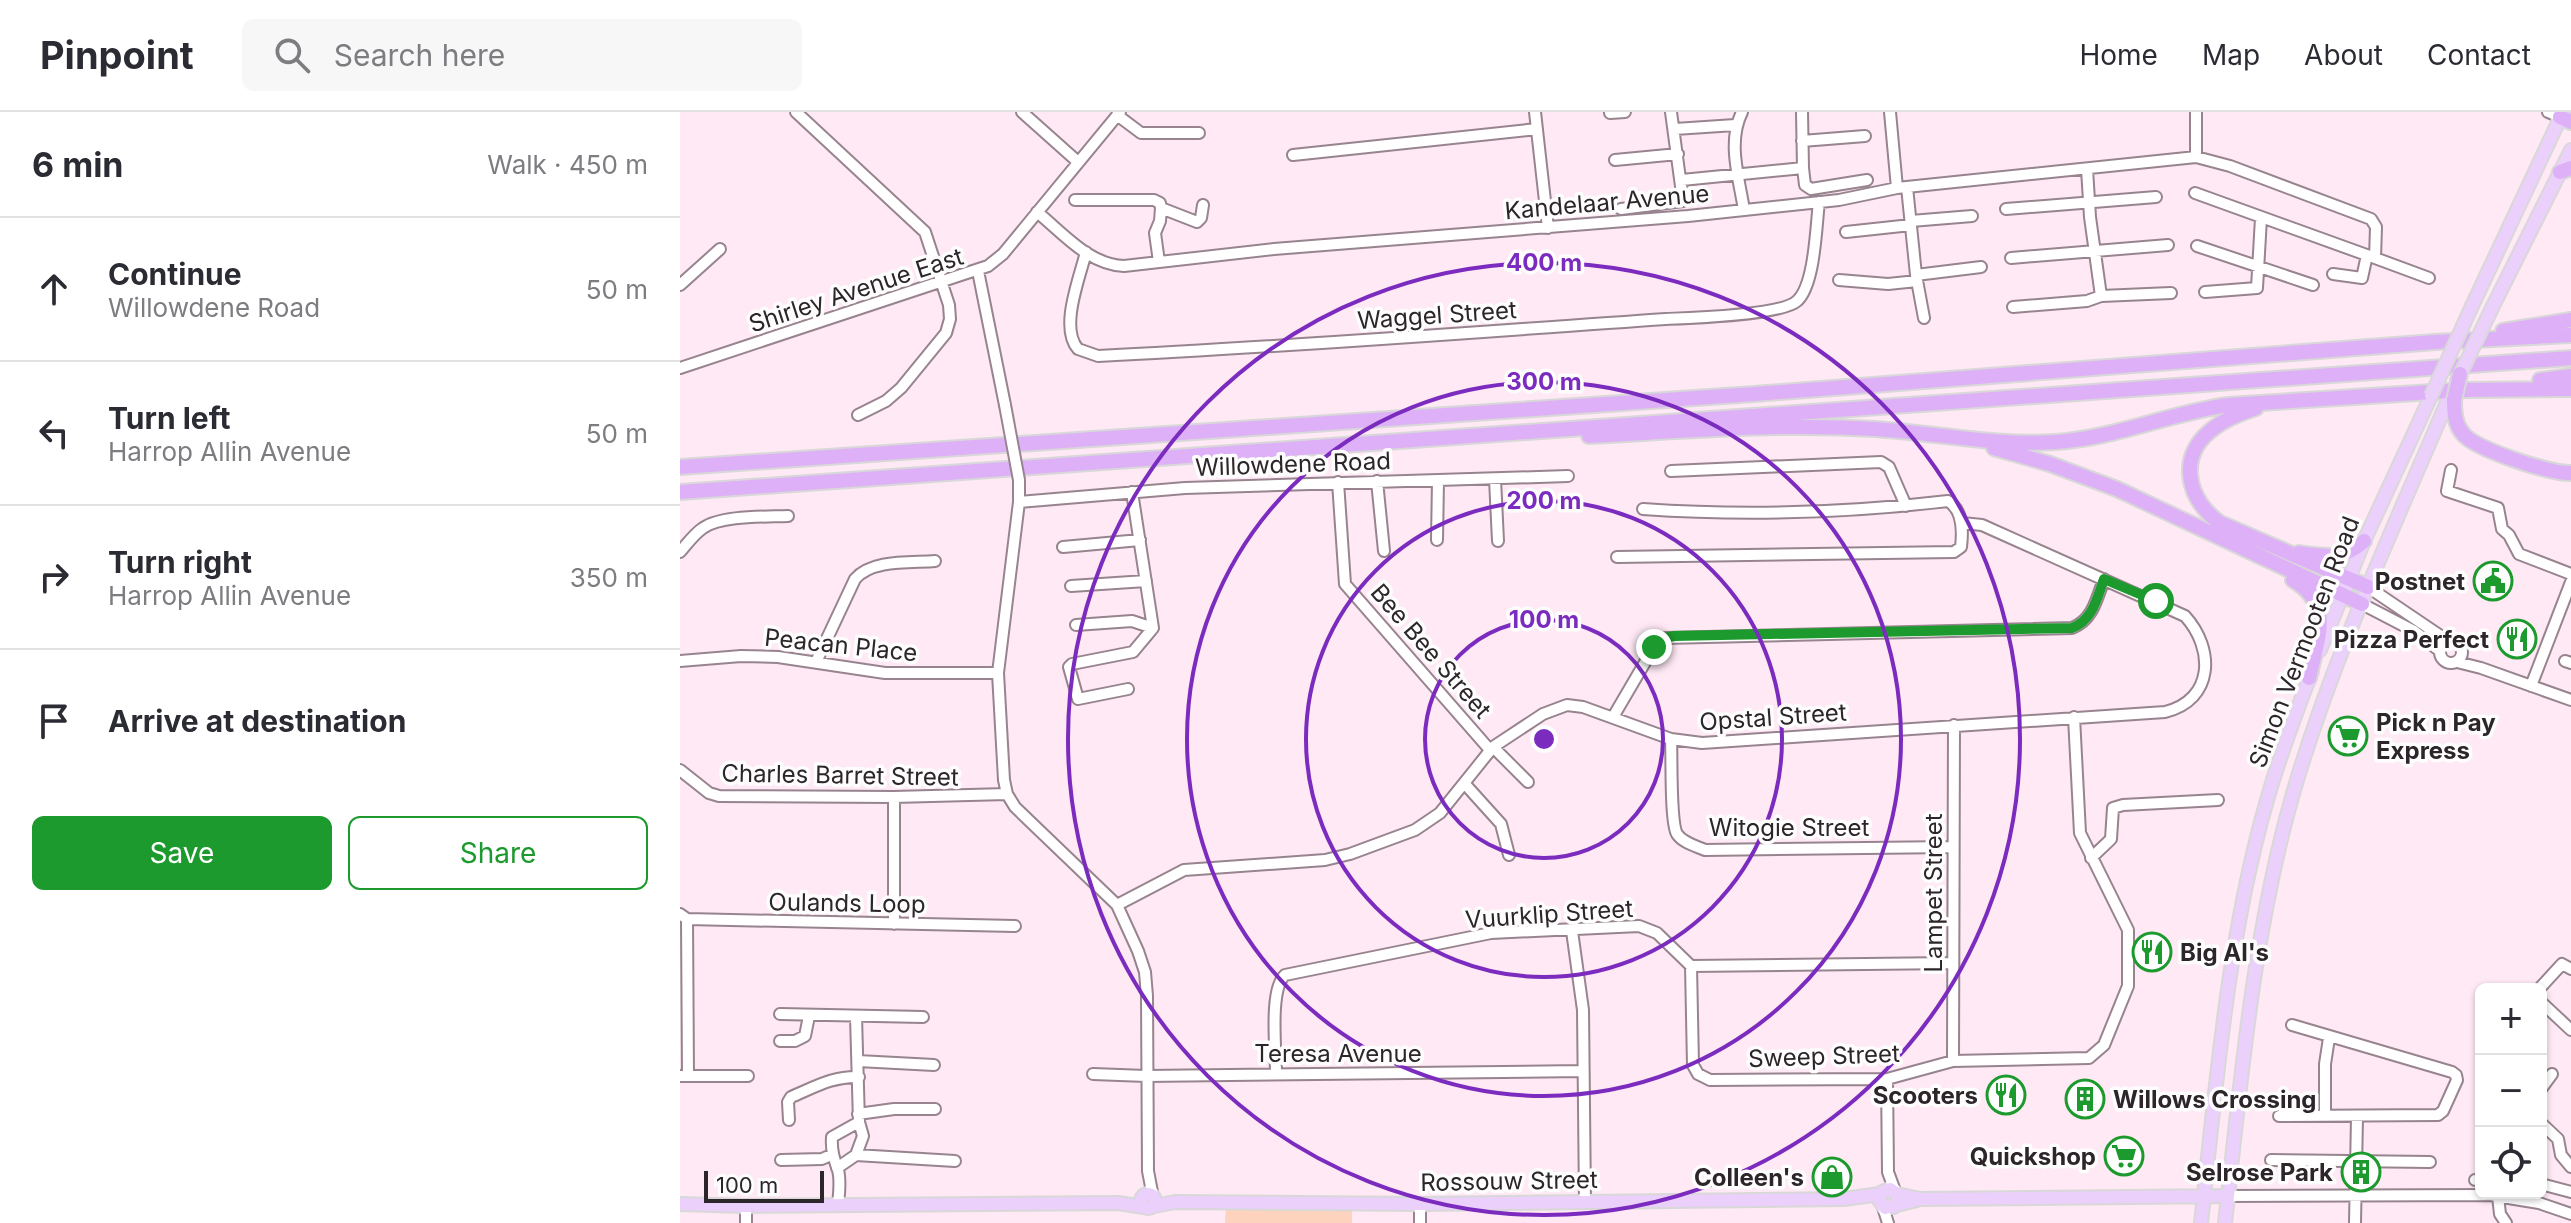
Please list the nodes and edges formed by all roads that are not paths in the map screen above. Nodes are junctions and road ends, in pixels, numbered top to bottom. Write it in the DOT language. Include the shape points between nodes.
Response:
graph roads {
  1 [pos="796,112"];
  2 [pos="1022,112"];
  3 [pos="1535,112"];
  4 [pos="1625,112"];
  5 [pos="1671,112"];
  6 [pos="1742,112"];
  7 [pos="1802,112"];
  8 [pos="1890,112"];
  9 [pos="2196,112"];
  10 [pos="1610,113"];
  11 [pos="1118,114"];
  12 [pos="2561,116"];
  13 [pos="1735,125"];
  14 [pos="1537,129"];
  15 [pos="1675,129"];
  16 [pos="1199,133"];
  17 [pos="1865,136"];
  18 [pos="1802,141"];
  19 [pos="2571,150"];
  20 [pos="1678,154"];
  21 [pos="1293,155"];
  22 [pos="2196,157"];
  23 [pos="1615,160"];
  24 [pos="1078,162"];
  25 [pos="1803,168"];
  26 [pos="2087,169"];
  27 [pos="2566,170"];
  28 [pos="1739,175"];
  29 [pos="1682,180"];
  30 [pos="1867,180"];
  31 [pos="1902,187"];
  32 [pos="2195,193"];
  33 [pos="2156,197"];
  34 [pos="1075,200"];
  35 [pos="2089,201"];
  36 [pos="1819,202"];
  37 [pos="1203,205"];
  38 [pos="1161,208"];
  39 [pos="1621,209"];
  40 [pos="2006,209"];
  41 [pos="1744,210"];
  42 [pos="1037,212"];
  43 [pos="1972,216"];
  44 [pos="2261,218"];
  45 [pos="1911,223"];
  46 [pos="1548,228"];
  47 [pos="1846,232"];
  48 [pos="2168,245"];
  49 [pos="2197,246"];
  50 [pos="720,249"];
  51 [pos="2095,250"];
  52 [pos="1086,252"];
  53 [pos="2371,256"];
  54 [pos="2011,258"];
  55 [pos="1159,262"];
  56 [pos="2257,265"];
  57 [pos="1981,267"];
  58 [pos="978,271"];
  59 [pos="2333,274"];
  60 [pos="1916,278"];
  61 [pos="2429,278"];
  62 [pos="1839,280"];
  63 [pos="942,283"];
  64 [pos="680,285"];
  65 [pos="2313,285"];
  66 [pos="2205,292"];
  67 [pos="2171,293"];
  68 [pos="2101,296"];
  69 [pos="2013,307"];
  70 [pos="1924,318"];
  71 [pos="2571,320"];
  72 [pos="2571,335"];
  73 [pos="2435,342"];
  74 [pos="2571,358"];
  75 [pos="680,368"];
  76 [pos="2460,374"];
  77 [pos="2571,376"];
  78 [pos="2571,389"];
  79 [pos="2456,395"];
  80 [pos="2275,403"];
  81 [pos="858,415"];
  82 [pos="1947,436"];
  83 [pos="1367,444"];
  84 [pos="680,465"];
  85 [pos="2451,470"];
  86 [pos="1671,471"];
  87 [pos="2571,473"];
  88 [pos="1568,476"];
  89 [pos="1495,479"];
  90 [pos="1377,481"];
  91 [pos="1438,481"];
  92 [pos="1338,482"];
  93 [pos="680,492"];
  94 [pos="1132,492"];
  95 [pos="1019,502"];
  96 [pos="1906,506"];
  97 [pos="1643,509"];
  98 [pos="788,516"];
  99 [pos="1962,523"];
  100 [pos="1140,540"];
  101 [pos="1437,540"];
  102 [pos="2224,540"];
  103 [pos="1498,541"];
  104 [pos="2364,541"];
  105 [pos="1063,547"];
  106 [pos="2279,550"];
  107 [pos="1384,551"];
  108 [pos="680,552"];
  109 [pos="1617,557"];
  110 [pos="935,561"];
  111 [pos="2571,574"];
  112 [pos="2104,579"];
  113 [pos="2348,579"];
  114 [pos="1146,581"];
  115 [pos="2571,582"];
  116 [pos="1071,586"];
  117 [pos="2368,587"];
  118 [pos="2342,595"];
  119 [pos="2362,604"];
  120 [pos="1076,625"];
  121 [pos="1153,628"];
  122 [pos="2448,641"];
  123 [pos="2440,651"];
  124 [pos="2460,656"];
  125 [pos="680,661"];
  126 [pos="816,662"];
  127 [pos="998,673"];
  128 [pos="2309,678"];
  129 [pos="2531,686"];
  130 [pos="1128,689"];
  131 [pos="2571,700"];
  132 [pos="1613,717"];
  133 [pos="2074,717"];
  134 [pos="1954,725"];
  135 [pos="1671,739"];
  136 [pos="1492,748"];
  137 [pos="680,770"];
  138 [pos="1528,782"];
  139 [pos="1464,783"];
  140 [pos="1007,794"];
  141 [pos="894,797"];
  142 [pos="2218,800"];
  143 [pos="1953,847"];
  144 [pos="1509,855"];
  145 [pos="2091,858"];
  146 [pos="1117,905"];
  147 [pos="683,917"];
  148 [pos="894,924"];
  149 [pos="1015,926"];
  150 [pos="1572,931"];
  151 [pos="1953,963"];
  152 [pos="1691,966"];
  153 [pos="2571,969"];
  154 [pos="2545,983"];
  155 [pos="2547,1008"];
  156 [pos="780,1014"];
  157 [pos="809,1016"];
  158 [pos="856,1016"];
  159 [pos="923,1017"];
  160 [pos="2292,1025"];
  161 [pos="2571,1030"];
  162 [pos="2329,1038"];
  163 [pos="780,1041"];
  164 [pos="858,1061"];
  165 [pos="1953,1061"];
  166 [pos="934,1065"];
  167 [pos="1583,1071"];
  168 [pos="1276,1073"];
  169 [pos="1093,1074"];
  170 [pos="2552,1074"];
  171 [pos="684,1076"];
  172 [pos="748,1076"];
  173 [pos="1146,1076"];
  174 [pos="859,1077"];
  175 [pos="1887,1079"];
  176 [pos="2547,1081"];
  177 [pos="935,1109"];
  178 [pos="2279,1116"];
  179 [pos="2325,1116"];
  180 [pos="2357,1117"];
  181 [pos="859,1118"];
  182 [pos="789,1120"];
  183 [pos="2545,1127"];
  184 [pos="833,1154"];
  185 [pos="856,1155"];
  186 [pos="2356,1159"];
  187 [pos="781,1160"];
  188 [pos="2271,1160"];
  189 [pos="955,1161"];
  190 [pos="2430,1162"];
  191 [pos="2571,1167"];
  192 [pos="837,1168"];
  193 [pos="2547,1186"];
  194 [pos="2571,1192"];
  195 [pos="2204,1196"];
  196 [pos="2228,1196"];
  197 [pos="2354,1196"];
  198 [pos="2475,1196"];
  199 [pos="2498,1199"];
  200 [pos="2516,1199"];
  201 [pos="1149,1200"];
  202 [pos="1888,1200"];
  203 [pos="1585,1202"];
  204 [pos="680,1204"];
  205 [pos="1420,1204"];
  206 [pos="838,1205"];
  207 [pos="746,1206"];
  208 [pos="2568,1212"];
  209 [pos="746,1223"];
  210 [pos="1420,1223"];
  211 [pos="2201,1223"];
  212 [pos="2225,1223"];
  213 [pos="2355,1223"];
  214 [pos="2506,1223"];
  1 -- 63 [label="street" via="925,232"];
  2 -- 24 [label="street"];
  3 -- 14 [label="street"];
  4 -- 10 [label="street"];
  5 -- 15 [label="street"];
  6 -- 13 [label="street"];
  7 -- 18 [label="street"];
  8 -- 31 [label="street"];
  9 -- 22 [label="street"];
  11 -- 16 [label="street" via="1141,133"];
  11 -- 24 [label="street, Shirley Avenue East"];
  12 -- 104 [label="main road, Simon Vermooten Road, bridge"];
  13 -- 15 [label="street"];
  13 -- 28 [label="street"];
  14 -- 21 [label="street"];
  14 -- 46 [label="street"];
  15 -- 20 [label="street"];
  17 -- 18 [label="street"];
  18 -- 25 [label="street"];
  19 -- 27 [label="main road"];
  20 -- 23 [label="street"];
  20 -- 29 [label="street"];
  22 -- 26 [label="street, Kandelaar Avenue"];
  22 -- 53 [label="street" via="2371,219 2376,227"];
  24 -- 42 [label="street, Shirley Avenue East"];
  25 -- 28 [label="street"];
  25 -- 30 [label="street" via="1805,185 1811,189"];
  26 -- 31 [label="street, Kandelaar Avenue"];
  26 -- 35 [label="street"];
  27 -- 76 [label="main road, bridge"];
  28 -- 29 [label="street"];
  28 -- 41 [label="street"];
  29 -- 39 [label="street" via="1684,197 1679,203"];
  31 -- 36 [label="street, Kandelaar Avenue"];
  31 -- 45 [label="street"];
  32 -- 44 [label="street"];
  33 -- 35 [label="street"];
  34 -- 38 [label="street" via="1147,199 1158,201"];
  35 -- 40 [label="street"];
  35 -- 51 [label="street"];
  36 -- 41 [label="street, Kandelaar Avenue"];
  36 -- 52 [label="street, Waggel Street" via="1808,279 1792,305 1556,327 1098,356 1078,349 1069,334"];
  37 -- 38 [label="street" via="1197,222"];
  38 -- 55 [label="street" via="1155,233"];
  41 -- 46 [label="street, Kandelaar Avenue"];
  42 -- 52 [label="street, Kandelaar Avenue"];
  42 -- 58 [label="street, Shirley Avenue East" via="1003,254"];
  43 -- 45 [label="street"];
  44 -- 53 [label="street"];
  44 -- 56 [label="street"];
  45 -- 47 [label="street"];
  45 -- 60 [label="street"];
  46 -- 55 [label="street, Kandelaar Avenue"];
  48 -- 51 [label="street"];
  49 -- 56 [label="street"];
  50 -- 64 [label="street"];
  51 -- 54 [label="street"];
  51 -- 68 [label="street"];
  52 -- 55 [label="street, Kandelaar Avenue" via="1117,266"];
  53 -- 59 [label="street" via="2362,278"];
  53 -- 61 [label="street"];
  56 -- 65 [label="street"];
  56 -- 66 [label="street" via="2255,289"];
  57 -- 60 [label="street"];
  58 -- 63 [label="street, Shirley Avenue East"];
  58 -- 95 [label="street, bridge"];
  60 -- 62 [label="street" via="1888,284"];
  60 -- 70 [label="street"];
  63 -- 75 [label="street, Shirley Avenue East"];
  63 -- 81 [label="street" via="950,319 946,333 896,393"];
  67 -- 68 [label="street"];
  68 -- 69 [label="street"];
  71 -- 73 [label="highway"];
  72 -- 73 [label="highway"];
  73 -- 84 [label="highway" via="1800,391"];
  74 -- 83 [label="highway"];
  76 -- 79 [label="highway, bridge"];
  77 -- 79 [label="highway"];
  78 -- 79 [label="highway"];
  79 -- 80 [label="highway"];
  79 -- 87 [label="highway" via="2458,426 2471,441 2549,472"];
  79 -- 117 [label="main road, Simon Vermooten Road"];
  80 -- 82 [label="highway" via="2207,408 2072,441 2008,443"];
  80 -- 106 [label="highway" via="2211,430 2193,455 2190,478 2209,515"];
  82 -- 83 [label="highway" via="1773,428"];
  82 -- 102 [label="highway" via="2096,481"];
  83 -- 93 [label="highway"];
  85 -- 111 [label="street" via="2447,491 2498,508 2501,526 2519,554"];
  86 -- 96 [label="street" via="1881,462 1889,467"];
  88 -- 89 [label="street, Willowdene Road"];
  89 -- 91 [label="street, Willowdene Road"];
  89 -- 103 [label="street"];
  90 -- 91 [label="street, Willowdene Road"];
  90 -- 92 [label="street, Willowdene Road"];
  90 -- 107 [label="street"];
  91 -- 101 [label="street"];
  92 -- 94 [label="street, Willowdene Road"];
  92 -- 136 [label="street, Bee Bee Street" via="1345,584"];
  94 -- 95 [label="street, Willowdene Road"];
  94 -- 100 [label="street"];
  95 -- 127 [label="street"];
  96 -- 97 [label="street" via="1743,512"];
  96 -- 99 [label="street" via="1950,501"];
  98 -- 108 [label="street" via="709,525"];
  99 -- 109 [label="street" via="1961,547 1954,552"];
  99 -- 112 [label="street" via="1982,525"];
  100 -- 105 [label="street"];
  100 -- 114 [label="street"];
  102 -- 118 [label="highway"];
  102 -- 128 [label="highway" via="2315,597 2321,620"];
  104 -- 106 [label="highway" via="2335,557"];
  104 -- 113 [label="main road, Simon Vermooten Road"];
  106 -- 113 [label="highway"];
  110 -- 126 [label="street" via="860,573"];
  112 -- 132 [label="street" via="2092,612 2072,628 1665,638 1654,647"];
  112 -- 133 [label="street, Opstal Street" via="2185,616 2200,635 2201,686 2187,704 2165,712"];
  113 -- 117 [label="highway"];
  113 -- 118 [label="main road, Simon Vermooten Road"];
  114 -- 116 [label="street"];
  114 -- 121 [label="street"];
  115 -- 129 [label="street"];
  117 -- 119 [label="main road, Simon Vermooten Road"];
  117 -- 122 [label="street"];
  118 -- 119 [label="highway"];
  118 -- 128 [label="main road, Simon Vermooten Road"];
  119 -- 123 [label="street"];
  119 -- 196 [label="main road, Simon Vermooten Road" via="2314,727 2283,831 2263,922"];
  120 -- 121 [label="street" via="1132,621"];
  121 -- 130 [label="street" via="1133,652 1069,667 1078,699"];
  122 -- 123 [label="street"];
  122 -- 124 [label="street" via="2458,643"];
  123 -- 124 [label="street" via="2445,662"];
  124 -- 129 [label="street"];
  125 -- 126 [label="street, Peacan Place" via="741,656"];
  126 -- 127 [label="street, Peacan Place" via="885,673"];
  127 -- 140 [label="street"];
  128 -- 195 [label="main road, Simon Vermooten Road" via="2273,781 2245,899"];
  129 -- 131 [label="street"];
  132 -- 135 [label="street, Opstal Street"];
  132 -- 136 [label="street, Opstal Street" via="1567,705 1543,714"];
  133 -- 134 [label="street, Opstal Street"];
  133 -- 145 [label="street" via="2080,833"];
  134 -- 135 [label="street, Opstal Street" via="1702,743"];
  134 -- 143 [label="street, Lampet Street"];
  135 -- 143 [label="street, Witogie Street" via="1677,834 1705,850"];
  136 -- 138 [label="street, Bee Bee Street"];
  136 -- 139 [label="street, Opstal Street"];
  137 -- 141 [label="street, Charles Barret Street" via="719,796"];
  139 -- 144 [label="street" via="1501,824"];
  139 -- 146 [label="street, Opstal Street" via="1426,825 1393,839 1325,860 1184,870"];
  140 -- 141 [label="street, Charles Barret Street"];
  140 -- 146 [label="street" via="1026,819"];
  141 -- 148 [label="street"];
  142 -- 145 [label="street" via="2113,808 2111,839"];
  143 -- 151 [label="street, Lampet Street"];
  145 -- 165 [label="street, Sweep Street" via="2128,930 2128,986 2104,1045 2089,1058"];
  146 -- 173 [label="street" via="1145,972"];
  147 -- 148 [label="street, Oulands Loop"];
  147 -- 171 [label="street"];
  148 -- 149 [label="street, Oulands Loop"];
  150 -- 152 [label="street, Vuurklip Street" via="1648,928"];
  150 -- 167 [label="street" via="1583,1010"];
  150 -- 168 [label="street, Vuurklip Street" via="1491,933 1285,975 1276,992"];
  151 -- 152 [label="street"];
  151 -- 165 [label="street, Lampet Street"];
  152 -- 175 [label="street, Sweep Street" via="1693,1065 1703,1078"];
  153 -- 154 [label="street" via="2562,964"];
  155 -- 161 [label="street"];
  156 -- 157 [label="street"];
  157 -- 158 [label="street"];
  157 -- 163 [label="street" via="805,1036"];
  158 -- 159 [label="street"];
  158 -- 164 [label="street"];
  160 -- 162 [label="street"];
  162 -- 179 [label="street"];
  162 -- 180 [label="street" via="2452,1072 2457,1078 2438,1115"];
  164 -- 166 [label="street"];
  164 -- 174 [label="street"];
  165 -- 175 [label="street, Sweep Street"];
  167 -- 168 [label="street, Teresa Avenue"];
  167 -- 203 [label="street"];
  168 -- 173 [label="street, Teresa Avenue"];
  169 -- 173 [label="street, Teresa Avenue"];
  170 -- 176 [label="street"];
  171 -- 172 [label="street"];
  173 -- 201 [label="street"];
  174 -- 181 [label="street"];
  174 -- 182 [label="street" via="828,1080 791,1097"];
  175 -- 202 [label="street"];
  177 -- 181 [label="street" via="894,1109"];
  178 -- 179 [label="street"];
  179 -- 180 [label="street"];
  180 -- 186 [label="street"];
  181 -- 184 [label="street" via="833,1135"];
  181 -- 185 [label="street" via="863,1136"];
  183 -- 191 [label="street" via="2558,1139 2561,1155"];
  184 -- 187 [label="street"];
  184 -- 192 [label="street"];
  185 -- 189 [label="street"];
  185 -- 192 [label="street"];
  186 -- 188 [label="street"];
  186 -- 190 [label="street"];
  186 -- 197 [label="street"];
  192 -- 206 [label="street"];
  193 -- 194 [label="street"];
  194 -- 208 [label="street"];
  195 -- 196 [label="main road, Rossouw Street"];
  195 -- 202 [label="main road, Rossouw Street"];
  195 -- 211 [label="main road, Simon Vermooten Road"];
  196 -- 197 [label="street"];
  196 -- 212 [label="main road, Simon Vermooten Road"];
  197 -- 198 [label="street"];
  197 -- 213 [label="street"];
  199 -- 214 [label="street"];
  200 -- 208 [label="street"];
  201 -- 205 [label="main road, Rossouw Street"];
  201 -- 206 [label="main road, Rossouw Street"];
  202 -- 203 [label="main road, Rossouw Street"];
  203 -- 205 [label="main road, Rossouw Street"];
  204 -- 207 [label="main road, Rossouw Street"];
  205 -- 210 [label="street"];
  206 -- 207 [label="main road, Rossouw Street"];
  207 -- 209 [label="street"];
}
